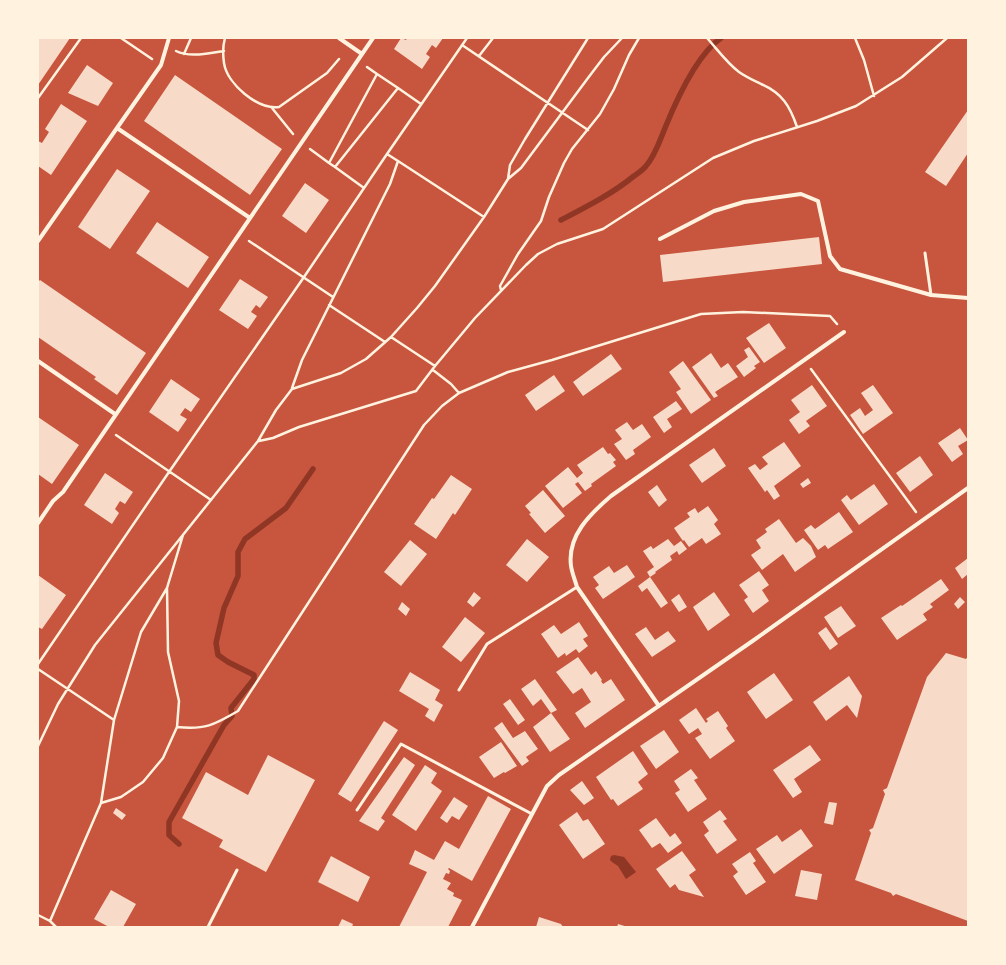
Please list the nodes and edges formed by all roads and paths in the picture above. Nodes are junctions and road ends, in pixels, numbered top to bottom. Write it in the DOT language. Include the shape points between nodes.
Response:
graph roads {
  1 [pos="81,38"];
  2 [pos="121,38"];
  3 [pos="169,38"];
  4 [pos="191,38"];
  5 [pos="225,38"];
  6 [pos="339,38"];
  7 [pos="373,38"];
  8 [pos="467,38"];
  9 [pos="493,38"];
  10 [pos="588,38"];
  11 [pos="622,38"];
  12 [pos="639,38"];
  13 [pos="707,38"];
  14 [pos="855,38"];
  15 [pos="947,38"];
  16 [pos="462,45"];
  17 [pos="167,46"];
  18 [pos="224,51"];
  19 [pos="184,54"];
  20 [pos="362,54"];
  21 [pos="479,56"];
  22 [pos="339,59"];
  23 [pos="154,60"];
  24 [pos="367,67"];
  25 [pos="376,74"];
  26 [pos="398,88"];
  27 [pos="874,96"];
  28 [pos="38,98"];
  29 [pos="547,102"];
  30 [pos="421,104"];
  31 [pos="562,113"];
  32 [pos="797,127"];
  33 [pos="117,128"];
  34 [pos="588,130"];
  35 [pos="387,154"];
  36 [pos="398,161"];
  37 [pos="335,167"];
  38 [pos="508,179"];
  39 [pos="364,188"];
  40 [pos="484,217"];
  41 [pos="250,218"];
  42 [pos="660,239"];
  43 [pos="248,240"];
  44 [pos="38,241"];
  45 [pos="926,253"];
  46 [pos="304,277"];
  47 [pos="501,290"];
  48 [pos="931,295"];
  49 [pos="333,297"];
  50 [pos="968,298"];
  51 [pos="329,305"];
  52 [pos="844,332"];
  53 [pos="390,337"];
  54 [pos="385,342"];
  55 [pos="804,360"];
  56 [pos="38,361"];
  57 [pos="434,366"];
  58 [pos="433,370"];
  59 [pos="292,389"];
  60 [pos="459,393"];
  61 [pos="115,414"];
  62 [pos="115,435"];
  63 [pos="258,441"];
  64 [pos="169,472"];
  65 [pos="968,488"];
  66 [pos="211,500"];
  67 [pos="922,520"];
  68 [pos="38,523"];
  69 [pos="184,533"];
  70 [pos="577,587"];
  71 [pos="167,588"];
  72 [pos="38,664"];
  73 [pos="38,669"];
  74 [pos="67,689"];
  75 [pos="459,690"];
  76 [pos="659,706"];
  77 [pos="114,720"];
  78 [pos="177,727"];
  79 [pos="38,746"];
  80 [pos="101,803"];
  81 [pos="356,810"];
  82 [pos="532,814"];
  83 [pos="237,870"];
  84 [pos="38,915"];
  85 [pos="50,921"];
  86 [pos="56,927"];
  87 [pos="208,927"];
  88 [pos="472,927"];
  1 -- 28 [label="path"];
  2 -- 23 [label="path"];
  3 -- 17 [label="street"];
  4 -- 19 [label="path"];
  5 -- 18 [label="path"];
  6 -- 20 [label="street"];
  7 -- 20 [label="street"];
  8 -- 16 [label="path"];
  9 -- 21 [label="path"];
  10 -- 29 [label="path"];
  11 -- 31 [label="path" via="604,57"];
  12 -- 34 [label="path" via="614,89"];
  13 -- 32 [label="path" via="748,79 778,94 792,112"];
  14 -- 27 [label="path"];
  15 -- 27 [label="path" via="902,77"];
  16 -- 21 [label="path"];
  16 -- 30 [label="path"];
  17 -- 19 [label="path"];
  17 -- 33 [label="street" via="161,65"];
  18 -- 19 [label="path"];
  18 -- 22 [label="path" via="224,64 237,86 247,96 272,108 279,107 327,73"];
  20 -- 41 [label="street"];
  21 -- 29 [label="path"];
  24 -- 25 [label="path"];
  25 -- 26 [label="path"];
  25 -- 37 [label="path" via="329,163"];
  26 -- 30 [label="path"];
  26 -- 37 [label="path"];
  27 -- 32 [label="path" via="839,114"];
  29 -- 31 [label="path"];
  29 -- 38 [label="path" via="510,166"];
  30 -- 35 [label="path"];
  31 -- 34 [label="path"];
  31 -- 38 [label="path" via="521,168"];
  32 -- 47 [label="path" via="713,158 603,229 556,244 526,264"];
  33 -- 41 [label="street"];
  33 -- 44 [label="street"];
  34 -- 47 [label="path" via="564,163 541,221 511,266 500,286"];
  35 -- 36 [label="path"];
  35 -- 39 [label="path"];
  36 -- 40 [label="path"];
  36 -- 49 [label="path" via="390,184"];
  37 -- 39 [label="path"];
  38 -- 40 [label="path"];
  39 -- 46 [label="path"];
  40 -- 53 [label="path" via="435,286"];
  41 -- 61 [label="street"];
  42 -- 48 [label="street" via="714,211 744,202 801,194 818,201 830,256 840,269"];
  43 -- 46 [label="path"];
  45 -- 48 [label="lane"];
  46 -- 49 [label="path"];
  46 -- 64 [label="path"];
  47 -- 57 [label="path"];
  48 -- 50 [label="street"];
  49 -- 51 [label="path"];
  51 -- 54 [label="path"];
  51 -- 59 [label="path" via="302,360"];
  52 -- 55 [label="street"];
  52 -- 60 [label="path" via="830,316 743,312 700,314 508,372"];
  53 -- 54 [label="path"];
  53 -- 57 [label="path"];
  54 -- 59 [label="path" via="366,359 341,374"];
  55 -- 67 [label="path"];
  55 -- 70 [label="street" via="611,496 594,511 580,527 572,546 571,565"];
  56 -- 61 [label="street"];
  57 -- 58 [label="path"];
  58 -- 60 [label="path"];
  58 -- 63 [label="path" via="416,391"];
  59 -- 63 [label="path"];
  60 -- 78 [label="path" via="424,425 238,712 214,725 192,729"];
  61 -- 68 [label="street" via="63,492 53,501"];
  62 -- 64 [label="path"];
  63 -- 66 [label="path"];
  64 -- 66 [label="path"];
  64 -- 72 [label="path"];
  65 -- 67 [label="street"];
  66 -- 69 [label="path"];
  67 -- 76 [label="street"];
  69 -- 71 [label="path"];
  69 -- 74 [label="path" via="95,645"];
  70 -- 75 [label="lane" via="487,644"];
  70 -- 76 [label="street"];
  71 -- 77 [label="path" via="141,632"];
  71 -- 78 [label="path" via="168,652 179,701"];
  73 -- 74 [label="path"];
  74 -- 77 [label="path"];
  74 -- 79 [label="path"];
  76 -- 82 [label="street" via="559,775 547,786"];
  77 -- 80 [label="path"];
  78 -- 80 [label="path" via="163,758 142,782 121,797"];
  80 -- 85 [label="path"];
  81 -- 82 [label="lane" via="401,744"];
  82 -- 88 [label="street"];
  83 -- 87 [label="lane"];
  84 -- 85 [label="path"];
  85 -- 86 [label="path"];
}
